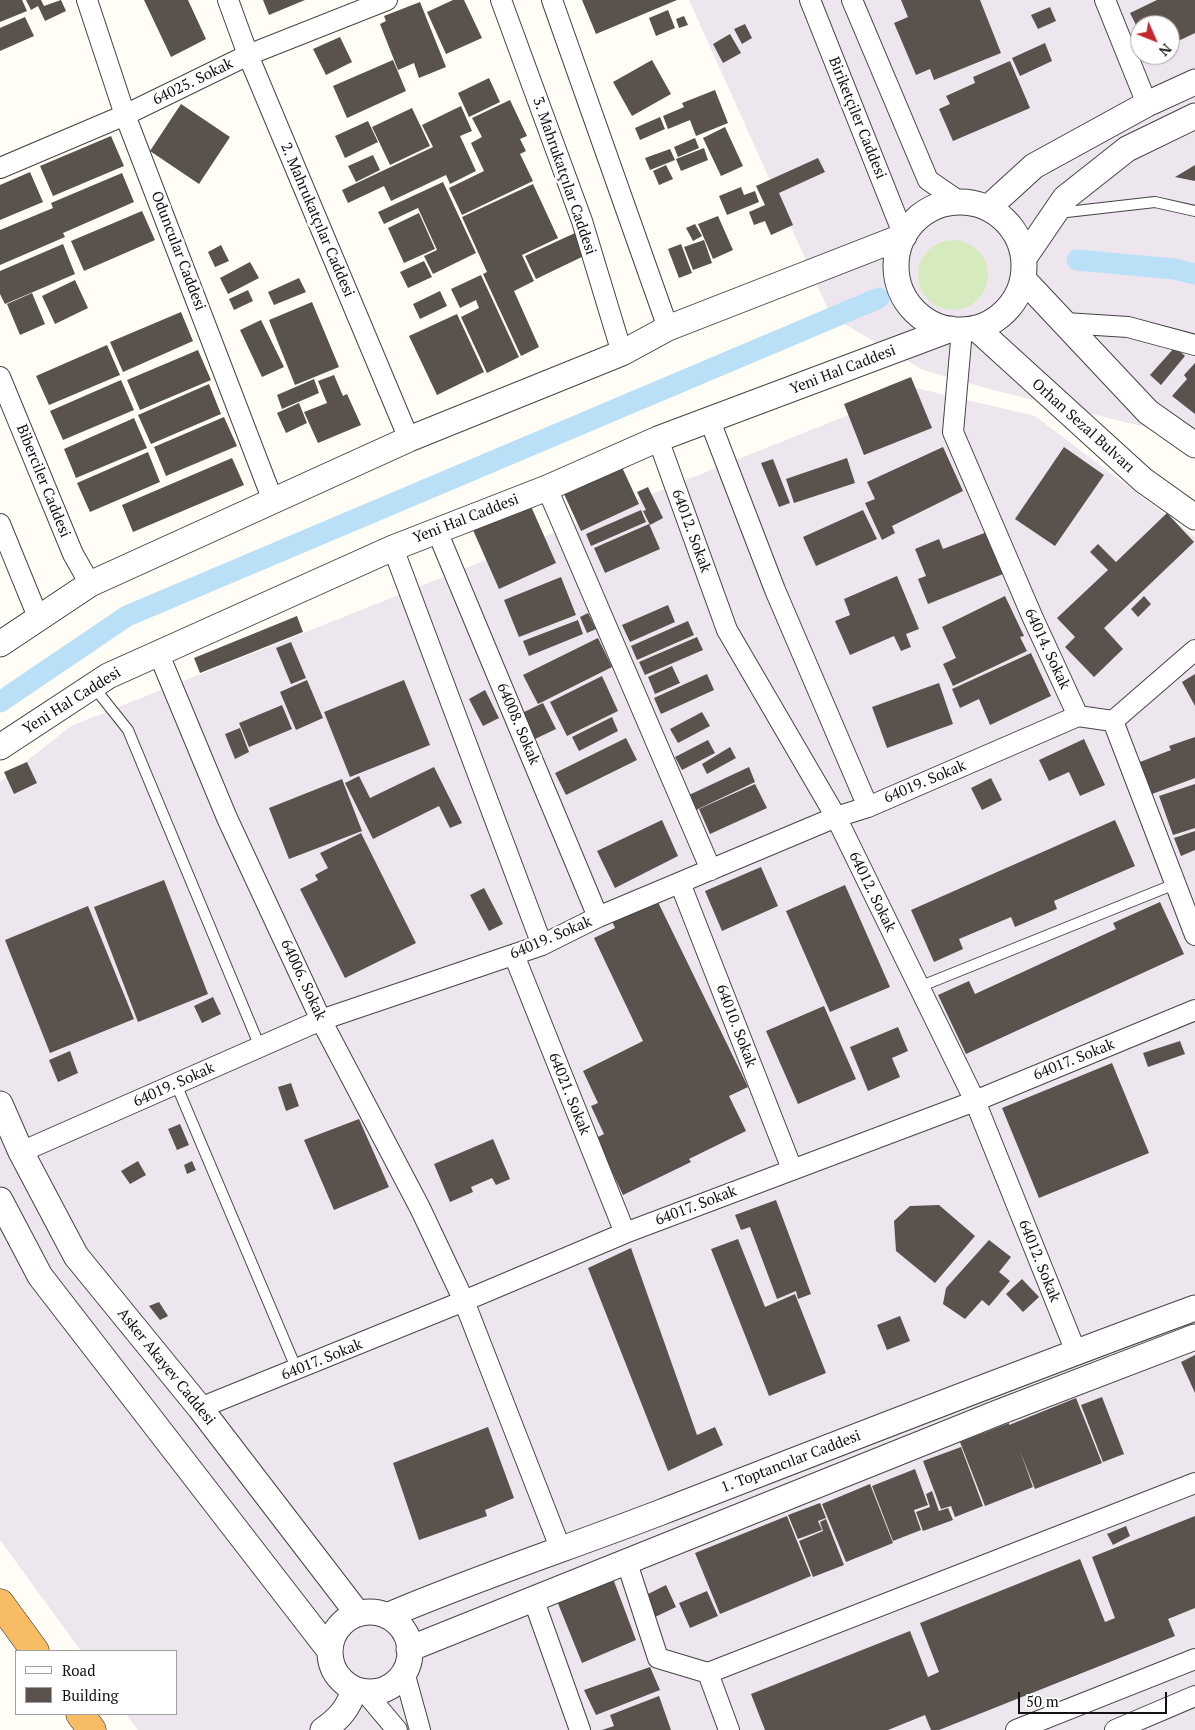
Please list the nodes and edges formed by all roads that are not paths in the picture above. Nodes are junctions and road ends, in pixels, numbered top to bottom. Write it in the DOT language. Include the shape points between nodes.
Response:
graph roads {
  1 [pos="87,0"];
  2 [pos="228,0"];
  3 [pos="387,0"];
  4 [pos="501,0"];
  5 [pos="552,0"];
  6 [pos="810,0"];
  7 [pos="852,0"];
  8 [pos="1105,0"];
  9 [pos="248,55"];
  10 [pos="1195,82"];
  11 [pos="1147,104"];
  12 [pos="125,115"];
  13 [pos="1195,116"];
  14 [pos="0,168"];
  15 [pos="960,202"];
  16 [pos="988,208"];
  17 [pos="1195,211"];
  18 [pos="1055,213"];
  19 [pos="904,236"];
  20 [pos="1024,268"];
  21 [pos="1065,323"];
  22 [pos="668,328"];
  23 [pos="963,329"];
  24 [pos="1195,345"];
  25 [pos="622,353"];
  26 [pos="0,376"];
  27 [pos="710,421"];
  28 [pos="409,439"];
  29 [pos="658,439"];
  30 [pos="1195,445"];
  31 [pos="547,488"];
  32 [pos="274,500"];
  33 [pos="1195,517"];
  34 [pos="0,524"];
  35 [pos="437,531"];
  36 [pos="393,548"];
  37 [pos="90,584"];
  38 [pos="38,617"];
  39 [pos="0,644"];
  40 [pos="1195,650"];
  41 [pos="158,652"];
  42 [pos="93,686"];
  43 [pos="1078,716"];
  44 [pos="1113,721"];
  45 [pos="0,747"];
  46 [pos="868,807"];
  47 [pos="836,817"];
  48 [pos="710,870"];
  49 [pos="680,883"];
  50 [pos="1175,884"];
  51 [pos="598,917"];
  52 [pos="1195,935"];
  53 [pos="542,945"];
  54 [pos="514,955"];
  55 [pos="919,987"];
  56 [pos="1195,1010"];
  57 [pos="321,1020"];
  58 [pos="260,1047"];
  59 [pos="176,1084"];
  60 [pos="975,1101"];
  61 [pos="0,1104"];
  62 [pos="21,1152"];
  63 [pos="792,1169"];
  64 [pos="0,1200"];
  65 [pos="625,1233"];
  66 [pos="464,1301"];
  67 [pos="1195,1308"];
  68 [pos="1195,1337"];
  69 [pos="1076,1352"];
  70 [pos="297,1370"];
  71 [pos="200,1408"];
  72 [pos="1195,1483"];
  73 [pos="561,1550"];
  74 [pos="627,1563"];
  75 [pos="534,1600"];
  76 [pos="0,1603"];
  77 [pos="358,1614"];
  78 [pos="387,1616"];
  79 [pos="34,1650"];
  80 [pos="330,1652"];
  81 [pos="1195,1659"];
  82 [pos="407,1661"];
  83 [pos="708,1674"];
  84 [pos="360,1690"];
  85 [pos="1195,1696"];
  86 [pos="81,1715"];
  87 [pos="92,1730"];
  88 [pos="323,1730"];
  89 [pos="397,1730"];
  90 [pos="420,1730"];
  91 [pos="580,1730"];
  92 [pos="729,1730"];
  93 [pos="1016,1730"];
  94 [pos="1115,1730"];
  1 -- 12 [label="street, Oduncular Caddesi"];
  2 -- 9 [label="street, 2. Mahrukatçılar Caddesi"];
  3 -- 9 [label="street, 64025. Sokak"];
  4 -- 25 [label="street, 3. Mahrukatçılar Caddesi" via="582,221"];
  5 -- 22 [label="street"];
  6 -- 19 [label="street, Biriketçiler Caddesi"];
  7 -- 15 [label="street" via="928,180"];
  8 -- 11 [label="street"];
  9 -- 12 [label="street, 64025. Sokak"];
  9 -- 28 [label="street, 2. Mahrukatçılar Caddesi"];
  10 -- 11 [label="street"];
  11 -- 16 [label="street" via="1034,166"];
  12 -- 14 [label="street, 64025. Sokak"];
  12 -- 32 [label="street, Oduncular Caddesi"];
  13 -- 18 [label="street" via="1127,149 1065,198"];
  15 -- 16 [label="street, Orhan Sezal Bulvarı"];
  15 -- 19 [label="street, Orhan Sezal Bulvarı" via="943,204 928,211"];
  16 -- 20 [label="street, Orhan Sezal Bulvarı" via="1018,237"];
  17 -- 18 [label="lane" via="1155,202"];
  18 -- 20 [label="street"];
  19 -- 22 [label="street"];
  19 -- 23 [label="street, Orhan Sezal Bulvarı" via="897,255 897,275 903,295 931,324"];
  20 -- 21 [label="street, Orhan Sezal Bulvarı"];
  20 -- 23 [label="street" via="1014,301 1004,313 991,322"];
  21 -- 24 [label="street" via="1128,327"];
  21 -- 30 [label="street, Orhan Sezal Bulvarı" via="1148,412"];
  22 -- 25 [label="street"];
  23 -- 27 [label="street, Yeni Hal Caddesi"];
  23 -- 33 [label="street, Orhan Sezal Bulvarı" via="1143,480"];
  23 -- 43 [label="street, 64014. Sokak" via="953,432"];
  25 -- 28 [label="street"];
  26 -- 37 [label="street, Biberciler Caddesi" via="73,554"];
  27 -- 29 [label="street, Yeni Hal Caddesi"];
  27 -- 46 [label="street" via="775,590"];
  28 -- 32 [label="street"];
  29 -- 31 [label="street, Yeni Hal Caddesi"];
  29 -- 47 [label="street, 64012. Sokak" via="727,630"];
  31 -- 35 [label="street, Yeni Hal Caddesi"];
  31 -- 48 [label="street"];
  32 -- 37 [label="street"];
  34 -- 38 [label="street"];
  35 -- 36 [label="street, Yeni Hal Caddesi"];
  35 -- 51 [label="street, 64008. Sokak"];
  36 -- 41 [label="street, Yeni Hal Caddesi"];
  36 -- 53 [label="street"];
  37 -- 38 [label="street"];
  38 -- 39 [label="street"];
  40 -- 44 [label="street"];
  41 -- 42 [label="street, Yeni Hal Caddesi"];
  41 -- 57 [label="street, 64006. Sokak" via="227,818"];
  42 -- 45 [label="street, Yeni Hal Caddesi"];
  42 -- 58 [label="lane" via="128,730"];
  43 -- 44 [label="street"];
  43 -- 46 [label="street, 64019. Sokak"];
  44 -- 50 [label="street"];
  46 -- 47 [label="street, 64019. Sokak"];
  47 -- 48 [label="street, 64019. Sokak"];
  47 -- 55 [label="street, 64012. Sokak"];
  48 -- 49 [label="street, 64019. Sokak"];
  49 -- 51 [label="street, 64019. Sokak"];
  49 -- 63 [label="street, 64010. Sokak"];
  50 -- 52 [label="street"];
  50 -- 55 [label="lane"];
  51 -- 53 [label="street, 64019. Sokak"];
  53 -- 54 [label="street, 64019. Sokak"];
  54 -- 57 [label="street, 64019. Sokak"];
  54 -- 65 [label="street, 64021. Sokak"];
  55 -- 60 [label="street, 64012. Sokak"];
  56 -- 60 [label="street, 64017. Sokak"];
  57 -- 58 [label="street, 64019. Sokak"];
  57 -- 66 [label="street, 64006. Sokak" via="420,1208"];
  58 -- 59 [label="street, 64019. Sokak"];
  59 -- 62 [label="street, 64019. Sokak"];
  59 -- 70 [label="lane"];
  60 -- 63 [label="street, 64017. Sokak"];
  60 -- 69 [label="street, 64012. Sokak"];
  61 -- 62 [label="street, Asker Akayev Caddesi"];
  62 -- 71 [label="street, Asker Akayev Caddesi" via="76,1256"];
  63 -- 65 [label="street, 64017. Sokak"];
  64 -- 80 [label="street" via="40,1276"];
  65 -- 66 [label="street, 64017. Sokak"];
  66 -- 70 [label="street, 64017. Sokak"];
  66 -- 73 [label="street, 64006. Sokak"];
  67 -- 69 [label="street, 1. Toptancılar Caddesi"];
  68 -- 74 [label="street, 1. Toptancılar Caddesi" via="996,1413"];
  69 -- 73 [label="street, 1. Toptancılar Caddesi"];
  70 -- 71 [label="street, 64017. Sokak"];
  71 -- 77 [label="street, Asker Akayev Caddesi"];
  72 -- 83 [label="street"];
  73 -- 78 [label="street, 1. Toptancılar Caddesi"];
  74 -- 75 [label="street, 1. Toptancılar Caddesi"];
  74 -- 83 [label="street" via="658,1658"];
  75 -- 82 [label="street, 1. Toptancılar Caddesi"];
  75 -- 91 [label="street"];
  76 -- 79 [label="highway"];
  77 -- 78 [label="street"];
  77 -- 80 [label="street" via="341,1624 335,1632"];
  78 -- 82 [label="street" via="403,1630"];
  80 -- 84 [label="street" via="336,1674"];
  81 -- 93 [label="street"];
  82 -- 84 [label="street" via="397,1681 388,1688 377,1692"];
  82 -- 90 [label="street"];
  83 -- 92 [label="street"];
  84 -- 88 [label="street" via="344,1711"];
  84 -- 89 [label="street"];
  85 -- 94 [label="street"];
  86 -- 87 [label="highway"];
}
